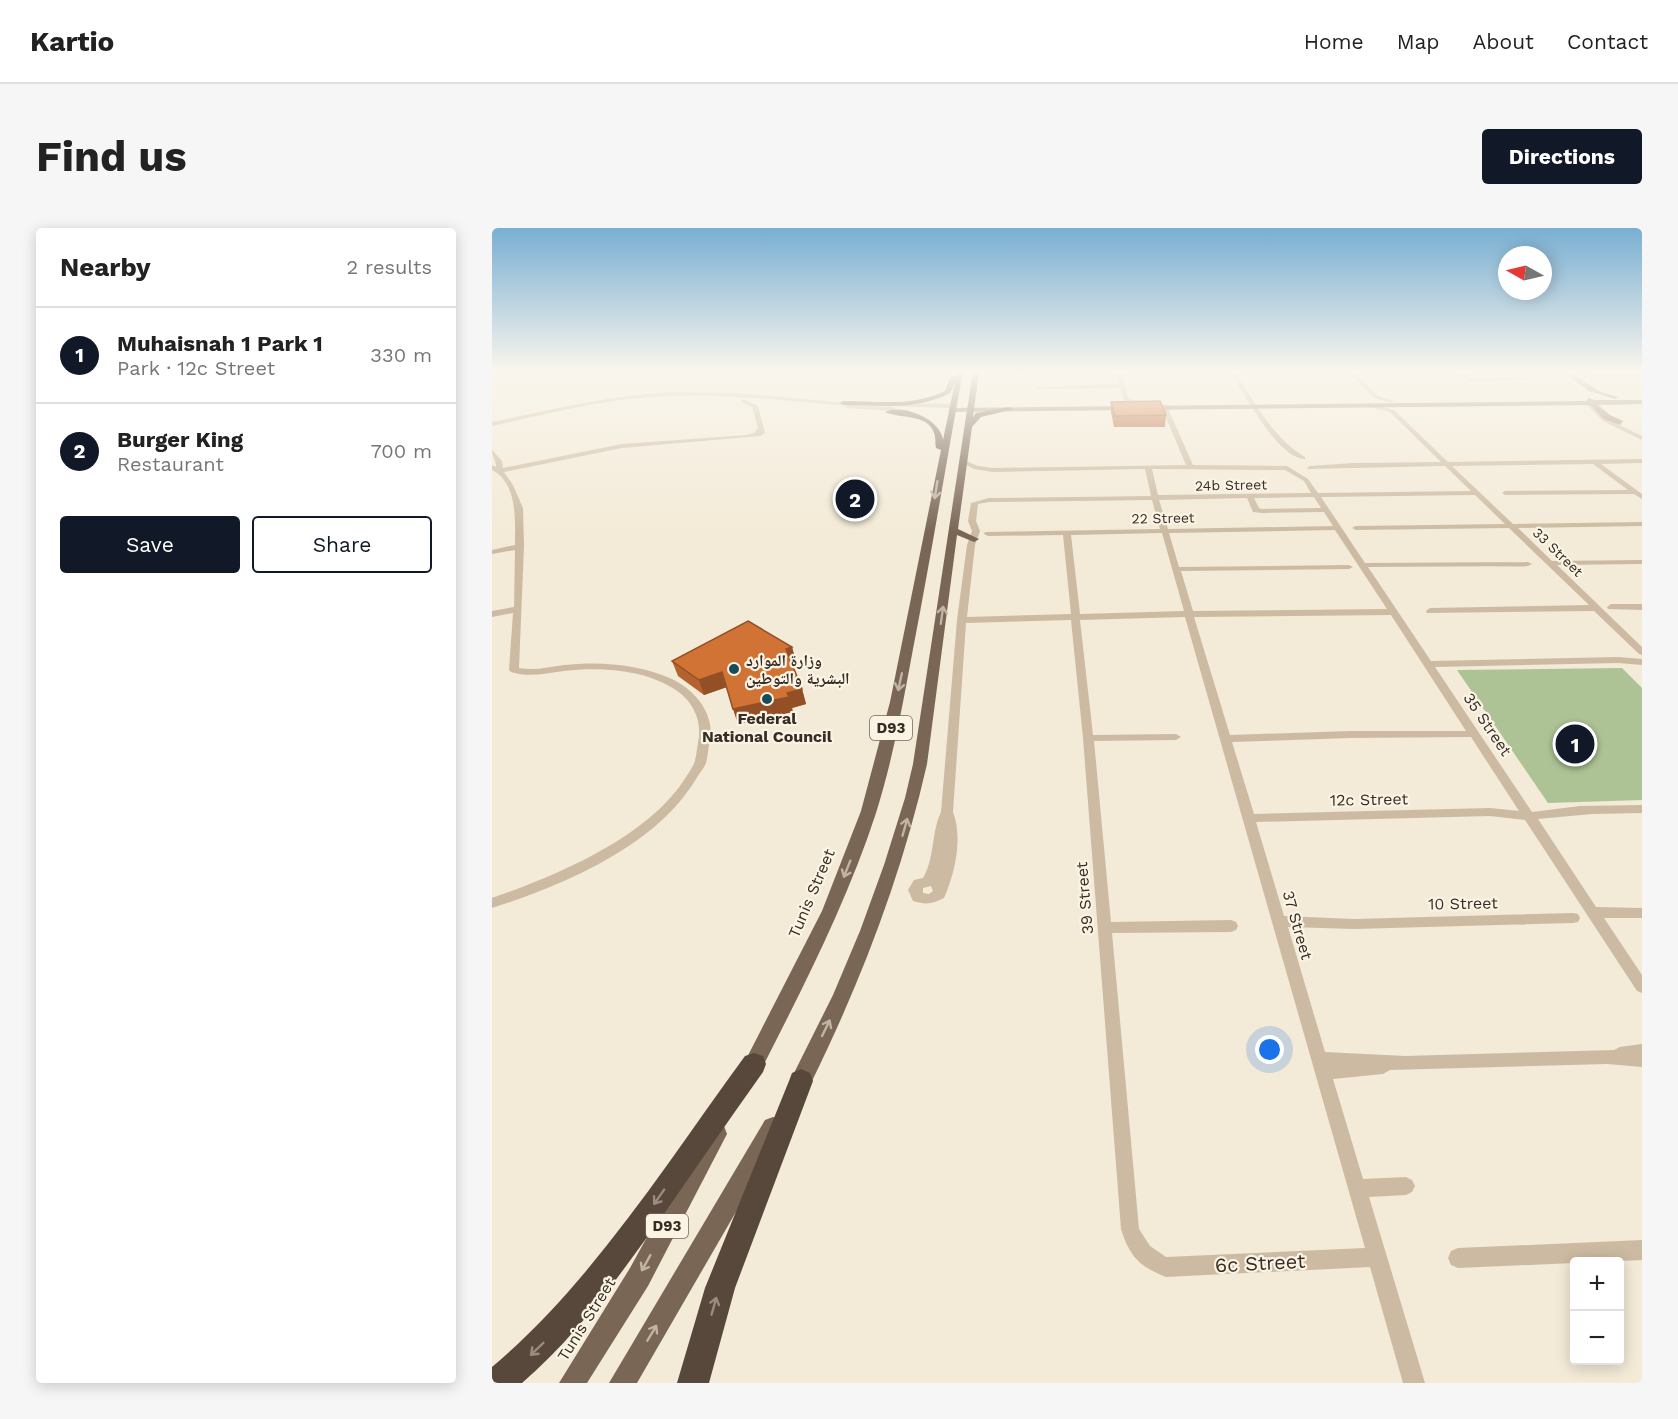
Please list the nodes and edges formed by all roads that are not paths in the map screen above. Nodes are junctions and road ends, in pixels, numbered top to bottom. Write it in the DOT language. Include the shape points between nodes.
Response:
graph roads {
  1 [pos="758,425"];
  2 [pos="931,425"];
  3 [pos="948,425"];
  4 [pos="967,425"];
  5 [pos="970,425"];
  6 [pos="1172,425"];
  7 [pos="1269,425"];
  8 [pos="1410,425"];
  9 [pos="1614,425"];
  10 [pos="1623,425"];
  11 [pos="967,428"];
  12 [pos="1642,436"];
  13 [pos="1283,445"];
  14 [pos="943,451"];
  15 [pos="492,452"];
  16 [pos="1282,457"];
  17 [pos="1306,459"];
  18 [pos="962,461"];
  19 [pos="1642,461"];
  20 [pos="1592,462"];
  21 [pos="1446,464"];
  22 [pos="1353,465"];
  23 [pos="1243,466"];
  24 [pos="1190,467"];
  25 [pos="1286,468"];
  26 [pos="498,470"];
  27 [pos="993,470"];
  28 [pos="1147,470"];
  29 [pos="1308,472"];
  30 [pos="960,482"];
  31 [pos="1633,491"];
  32 [pos="1477,493"];
  33 [pos="1505,493"];
  34 [pos="1316,495"];
  35 [pos="1249,496"];
  36 [pos="1642,497"];
  37 [pos="1155,498"];
  38 [pos="1325,510"];
  39 [pos="1642,524"];
  40 [pos="1511,525"];
  41 [pos="1338,528"];
  42 [pos="1356,528"];
  43 [pos="1165,531"];
  44 [pos="1067,533"];
  45 [pos="967,534"];
  46 [pos="988,534"];
  47 [pos="520,547"];
  48 [pos="492,553"];
  49 [pos="1642,562"];
  50 [pos="1550,563"];
  51 [pos="1528,564"];
  52 [pos="1349,567"];
  53 [pos="1364,567"];
  54 [pos="1176,570"];
  55 [pos="1642,607"];
  56 [pos="1596,608"];
  57 [pos="1611,608"];
  58 [pos="518,610"];
  59 [pos="1430,611"];
  60 [pos="1394,612"];
  61 [pos="492,615"];
  62 [pos="1189,616"];
  63 [pos="1076,618"];
  64 [pos="962,620"];
  65 [pos="1642,652"];
  66 [pos="1639,661"];
  67 [pos="1428,664"];
  68 [pos="1472,731"];
  69 [pos="1224,736"];
  70 [pos="1176,737"];
  71 [pos="1088,738"];
  72 [pos="1642,809"];
  73 [pos="1526,812"];
  74 [pos="1248,818"];
  75 [pos="934,884"];
  76 [pos="492,903"];
  77 [pos="1642,913"];
  78 [pos="1596,917"];
  79 [pos="1573,918"];
  80 [pos="1642,919"];
  81 [pos="1280,925"];
  82 [pos="1231,926"];
  83 [pos="1103,928"];
  84 [pos="1642,987"];
  85 [pos="1642,1051"];
  86 [pos="1607,1057"];
  87 [pos="1642,1060"];
  88 [pos="754,1064"];
  89 [pos="1320,1066"];
  90 [pos="801,1081"];
  91 [pos="1406,1186"];
  92 [pos="1357,1188"];
  93 [pos="1642,1250"];
  94 [pos="1145,1257"];
  95 [pos="1378,1257"];
  96 [pos="1458,1258"];
  97 [pos="498,1383"];
  98 [pos="572,1383"];
  99 [pos="622,1383"];
  100 [pos="693,1383"];
  101 [pos="1414,1383"];
  1 -- 26 [label="street" via="762,434 755,437 622,446"];
  2 -- 14 [label="main road" via="937,429"];
  3 -- 14 [label="main road, Tunis Street / D93"];
  4 -- 11 [label="main road, D93"];
  5 -- 11 [label="main road"];
  6 -- 24 [label="street"];
  7 -- 13 [label="street"];
  8 -- 21 [label="street, 33 Street"];
  9 -- 12 [label="street"];
  10 -- 12 [label="street"];
  11 -- 18 [label="main road, D93"];
  13 -- 16 [label="street"];
  13 -- 17 [label="street"];
  14 -- 88 [label="main road, Tunis Street / D93, one-way" via="916,606 872,801 825,921"];
  15 -- 26 [label="street" via="499,461"];
  16 -- 17 [label="street"];
  16 -- 23 [label="street"];
  16 -- 25 [label="street" via="1279,464"];
  17 -- 22 [label="street"];
  17 -- 29 [label="street" via="1314,465"];
  18 -- 27 [label="street"];
  18 -- 30 [label="main road, D93"];
  19 -- 20 [label="street"];
  20 -- 21 [label="street"];
  20 -- 31 [label="street"];
  21 -- 22 [label="street"];
  21 -- 32 [label="street, 33 Street"];
  22 -- 29 [label="street"];
  23 -- 24 [label="street"];
  23 -- 25 [label="street"];
  24 -- 28 [label="street"];
  25 -- 29 [label="street, 35 Street"];
  26 -- 47 [label="street" via="517,500"];
  27 -- 28 [label="street"];
  27 -- 30 [label="street" via="974,473"];
  28 -- 37 [label="street, 37 Street"];
  29 -- 34 [label="street, 35 Street"];
  30 -- 45 [label="main road, D93"];
  31 -- 33 [label="street"];
  31 -- 36 [label="street"];
  32 -- 34 [label="street, 24b Street"];
  32 -- 40 [label="street, 33 Street"];
  34 -- 35 [label="street, 24b Street"];
  34 -- 38 [label="street, 35 Street"];
  35 -- 37 [label="street, 24b Street"];
  35 -- 38 [label="street" via="1256,510"];
  37 -- 43 [label="street, 37 Street"];
  37 -- 45 [label="street, 24b Street" via="986,500 976,502"];
  38 -- 41 [label="street, 35 Street"];
  39 -- 40 [label="street"];
  40 -- 42 [label="street"];
  40 -- 50 [label="street, 33 Street"];
  41 -- 43 [label="street, 22 Street"];
  41 -- 53 [label="street, 35 Street"];
  43 -- 44 [label="street, 22 Street"];
  43 -- 54 [label="street, 37 Street"];
  44 -- 46 [label="street, 22 Street"];
  44 -- 63 [label="street, 39 Street"];
  45 -- 64 [label="street" via="971,545"];
  90 -- 45 [label="main road, D93, one-way" via="872,926 894,864 910,811"];
  47 -- 48 [label="street"];
  47 -- 58 [label="street"];
  49 -- 50 [label="street"];
  50 -- 56 [label="street, 33 Street"];
  51 -- 53 [label="street"];
  52 -- 54 [label="street"];
  53 -- 60 [label="street, 35 Street"];
  54 -- 62 [label="street, 37 Street"];
  55 -- 57 [label="street"];
  56 -- 59 [label="street"];
  56 -- 65 [label="street, 33 Street"];
  58 -- 61 [label="street"];
  58 -- 76 [label="street" via="513,668 517,671 604,666 645,673 688,694 700,710 706,730 702,755 687,785 641,831 571,873"];
  60 -- 62 [label="street"];
  60 -- 67 [label="street, 35 Street"];
  62 -- 63 [label="street"];
  62 -- 69 [label="street, 37 Street"];
  63 -- 64 [label="street"];
  63 -- 71 [label="street, 39 Street"];
  64 -- 75 [label="street" via="947,812 951,828 946,869"];
  66 -- 67 [label="street"];
  67 -- 68 [label="street, 35 Street"];
  68 -- 69 [label="street"];
  68 -- 73 [label="street, 35 Street"];
  69 -- 74 [label="street, 37 Street"];
  70 -- 71 [label="street"];
  71 -- 83 [label="street, 39 Street"];
  72 -- 73 [label="street, 12c Street"];
  73 -- 74 [label="street, 12c Street"];
  73 -- 78 [label="street, 35 Street"];
  74 -- 81 [label="street, 37 Street"];
  77 -- 78 [label="street"];
  78 -- 80 [label="street"];
  78 -- 84 [label="street, 35 Street"];
  79 -- 81 [label="street, 10 Street"];
  81 -- 89 [label="street, 37 Street"];
  82 -- 83 [label="street"];
  83 -- 94 [label="street, 39 Street" via="1130,1229 1137,1249"];
  85 -- 86 [label="street"];
  86 -- 87 [label="street"];
  86 -- 89 [label="street"];
  88 -- 97 [label="highway, one-way" via="600,1281 565,1322"];
  88 -- 98 [label="main road, Tunis Street / D93, one-way" via="639,1277"];
  89 -- 92 [label="street, 37 Street"];
  99 -- 90 [label="main road, D93, one-way"];
  100 -- 90 [label="highway, one-way" via="720,1288"];
  91 -- 92 [label="street"];
  92 -- 95 [label="street, 37 Street"];
  93 -- 96 [label="street"];
  94 -- 95 [label="street, 6c Street" via="1166,1267"];
  95 -- 101 [label="street, 37 Street"];
}
